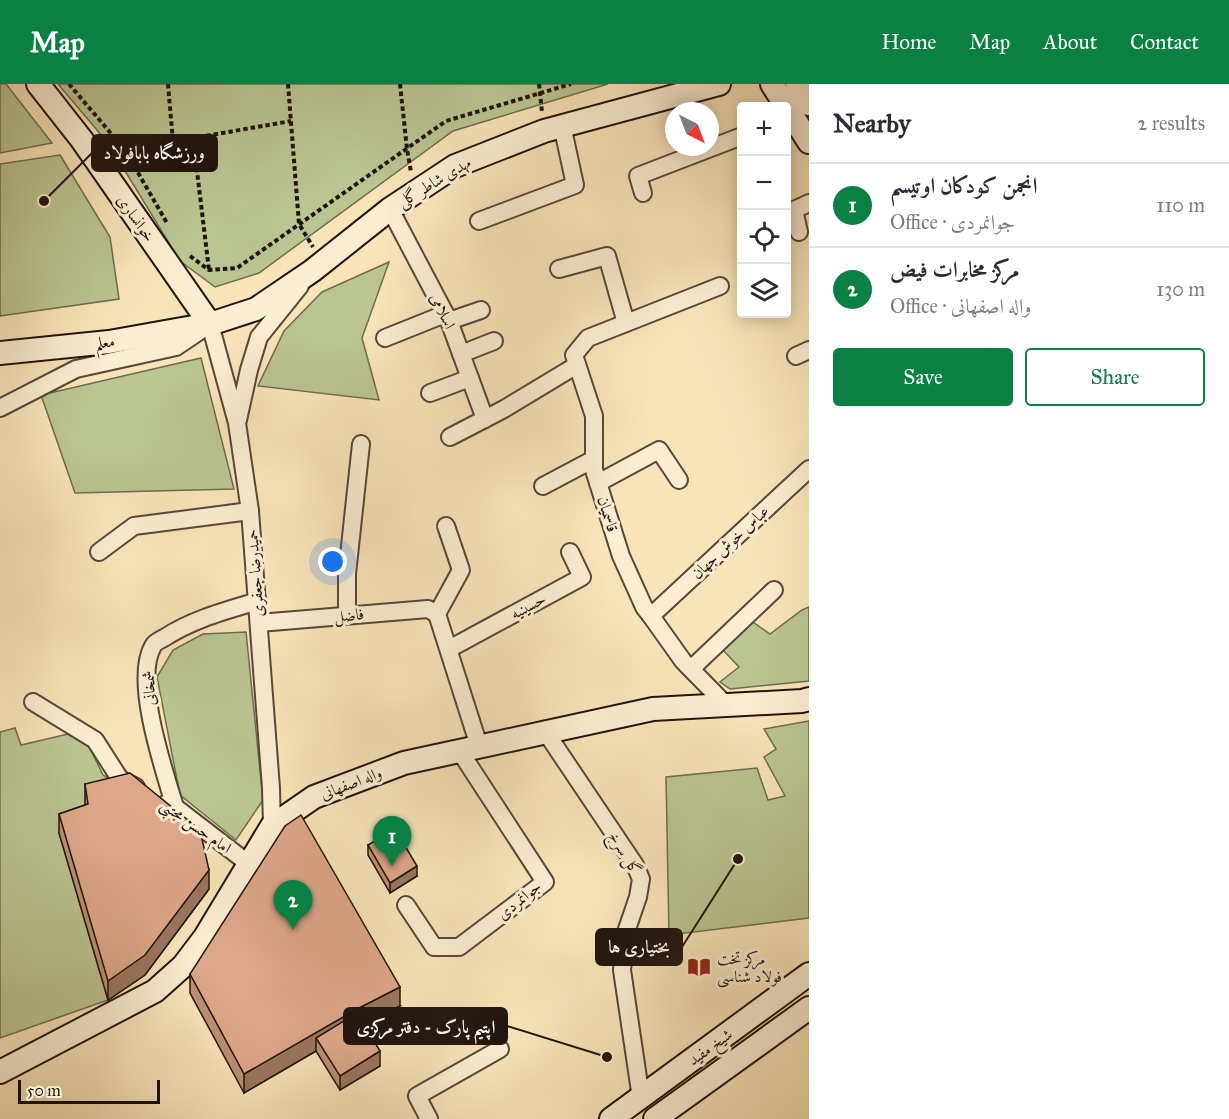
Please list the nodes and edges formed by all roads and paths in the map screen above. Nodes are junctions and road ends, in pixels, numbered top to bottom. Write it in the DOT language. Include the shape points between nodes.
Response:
graph roads {
  1 [pos="38,84"];
  2 [pos="69,84"];
  3 [pos="168,84"];
  4 [pos="288,84"];
  5 [pos="400,84"];
  6 [pos="539,84"];
  7 [pos="571,84"];
  8 [pos="719,84"];
  9 [pos="772,84"];
  10 [pos="797,84"];
  11 [pos="540,93"];
  12 [pos="796,113"];
  13 [pos="291,121"];
  14 [pos="553,128"];
  15 [pos="193,138"];
  16 [pos="737,138"];
  17 [pos="173,142"];
  18 [pos="809,142"];
  19 [pos="407,149"];
  20 [pos="125,150"];
  21 [pos="415,191"];
  22 [pos="643,193"];
  23 [pos="809,203"];
  24 [pos="390,209"];
  25 [pos="479,221"];
  26 [pos="299,224"];
  27 [pos="172,232"];
  28 [pos="799,232"];
  29 [pos="184,252"];
  30 [pos="317,267"];
  31 [pos="559,268"];
  32 [pos="209,270"];
  33 [pos="720,286"];
  34 [pos="481,310"];
  35 [pos="447,318"];
  36 [pos="626,323"];
  37 [pos="210,324"];
  38 [pos="385,338"];
  39 [pos="494,341"];
  40 [pos="0,353"];
  41 [pos="461,354"];
  42 [pos="577,365"];
  43 [pos="470,378"];
  44 [pos="430,393"];
  45 [pos="0,408"];
  46 [pos="485,419"];
  47 [pos="237,423"];
  48 [pos="450,437"];
  49 [pos="361,444"];
  50 [pos="594,459"];
  51 [pos="809,469"];
  52 [pos="679,480"];
  53 [pos="598,483"];
  54 [pos="543,486"];
  55 [pos="250,511"];
  56 [pos="446,526"];
  57 [pos="99,552"];
  58 [pos="570,552"];
  59 [pos="774,590"];
  60 [pos="258,601"];
  61 [pos="437,614"];
  62 [pos="347,615"];
  63 [pos="651,616"];
  64 [pos="259,623"];
  65 [pos="449,649"];
  66 [pos="691,669"];
  67 [pos="809,699"];
  68 [pos="33,702"];
  69 [pos="726,705"];
  70 [pos="545,731"];
  71 [pos="469,748"];
  72 [pos="175,807"];
  73 [pos="272,826"];
  74 [pos="249,864"];
  75 [pos="406,905"];
  76 [pos="809,974"];
  77 [pos="809,1008"];
  78 [pos="500,1049"];
  79 [pos="0,1072"];
  80 [pos="641,1098"];
  81 [pos="429,1119"];
  82 [pos="611,1119"];
  83 [pos="655,1119"];
  1 -- 37 [label="street, خوانساری" via="82,140"];
  2 -- 20 [label="path"];
  3 -- 17 [label="path"];
  4 -- 13 [label="path"];
  5 -- 19 [label="path"];
  6 -- 11 [label="path"];
  7 -- 11 [label="path"];
  8 -- 14 [label="street, مهدی شاطر گلی"];
  9 -- 12 [label="street"];
  10 -- 12 [label="street"];
  11 -- 14 [label="path"];
  11 -- 19 [label="path" via="446,121"];
  12 -- 18 [label="street"];
  13 -- 15 [label="path"];
  13 -- 26 [label="path"];
  14 -- 21 [label="street, مهدی شاطر گلی" via="455,166"];
  14 -- 25 [label="street" via="575,185"];
  15 -- 17 [label="path"];
  15 -- 32 [label="path"];
  16 -- 22 [label="street" via="638,176"];
  17 -- 20 [label="path"];
  19 -- 21 [label="path"];
  19 -- 26 [label="path"];
  20 -- 27 [label="path"];
  21 -- 24 [label="street, مهدی شاطر گلی"];
  23 -- 28 [label="street" via="794,210"];
  24 -- 30 [label="street, مهدی شاطر گلی"];
  24 -- 35 [label="street, اسلامی"];
  26 -- 30 [label="path"];
  26 -- 32 [label="path" via="237,268"];
  29 -- 32 [label="path"];
  30 -- 37 [label="street, مهدی شاطر گلی" via="256,309"];
  30 -- 47 [label="street" via="259,337"];
  31 -- 36 [label="street" via="607,256"];
  33 -- 36 [label="street"];
  34 -- 35 [label="street"];
  35 -- 38 [label="street"];
  35 -- 41 [label="street, اسلامی"];
  36 -- 42 [label="street" via="588,338 574,355"];
  37 -- 40 [label="street, معلم" via="109,342"];
  37 -- 45 [label="street" via="176,347 76,369"];
  37 -- 47 [label="street, حمیدرضا جعفری"];
  39 -- 41 [label="street"];
  41 -- 43 [label="street, اسلامی"];
  42 -- 46 [label="street"];
  42 -- 50 [label="street, قاسمیان" via="594,416"];
  43 -- 44 [label="street"];
  43 -- 46 [label="street, اسلامی"];
  46 -- 48 [label="street"];
  47 -- 55 [label="street, حمیدرضا جعفری"];
  49 -- 62 [label="street" via="347,574"];
  50 -- 53 [label="street, قاسمیان"];
  50 -- 54 [label="street"];
  51 -- 63 [label="street, عباس خوش جهان"];
  52 -- 53 [label="street" via="659,450"];
  53 -- 63 [label="street, قاسمیان" via="621,556"];
  55 -- 57 [label="street" via="134,526"];
  55 -- 60 [label="street, حمیدرضا جعفری"];
  56 -- 61 [label="street" via="462,570"];
  58 -- 65 [label="street, حسینیه" via="582,577"];
  59 -- 66 [label="street"];
  60 -- 64 [label="street, حمیدرضا جعفری"];
  60 -- 72 [label="street, شمخانی" via="200,618 154,644 146,666 150,714"];
  61 -- 62 [label="street, فاضل" via="428,609"];
  61 -- 65 [label="street"];
  62 -- 64 [label="street, فاضل"];
  63 -- 66 [label="street, قاسمیان"];
  64 -- 73 [label="street, حمیدرضا جعفری"];
  65 -- 71 [label="street"];
  66 -- 69 [label="street, قاسمیان"];
  67 -- 69 [label="street, واله اصفهانی"];
  68 -- 72 [label="street, امام حسن مجتبی" via="95,740 120,780"];
  69 -- 70 [label="street, واله اصفهانی" via="653,709"];
  70 -- 71 [label="street, واله اصفهانی"];
  70 -- 80 [label="street, گل سرخ" via="641,879 626,932 622,970"];
  71 -- 73 [label="street, واله اصفهانی" via="404,762 314,797"];
  71 -- 75 [label="street, جوانمردی" via="545,882 459,947 434,947"];
  72 -- 74 [label="street, امام حسن مجتبی"];
  73 -- 74 [label="street, واله اصفهانی"];
  74 -- 79 [label="street, واله اصفهانی" via="205,937 183,966 155,991"];
  76 -- 80 [label="street, شیخ مفید"];
  77 -- 83 [label="street, شیخ مفید"];
  78 -- 81 [label="street" via="417,1096"];
  80 -- 82 [label="street, شیخ مفید"];
}
